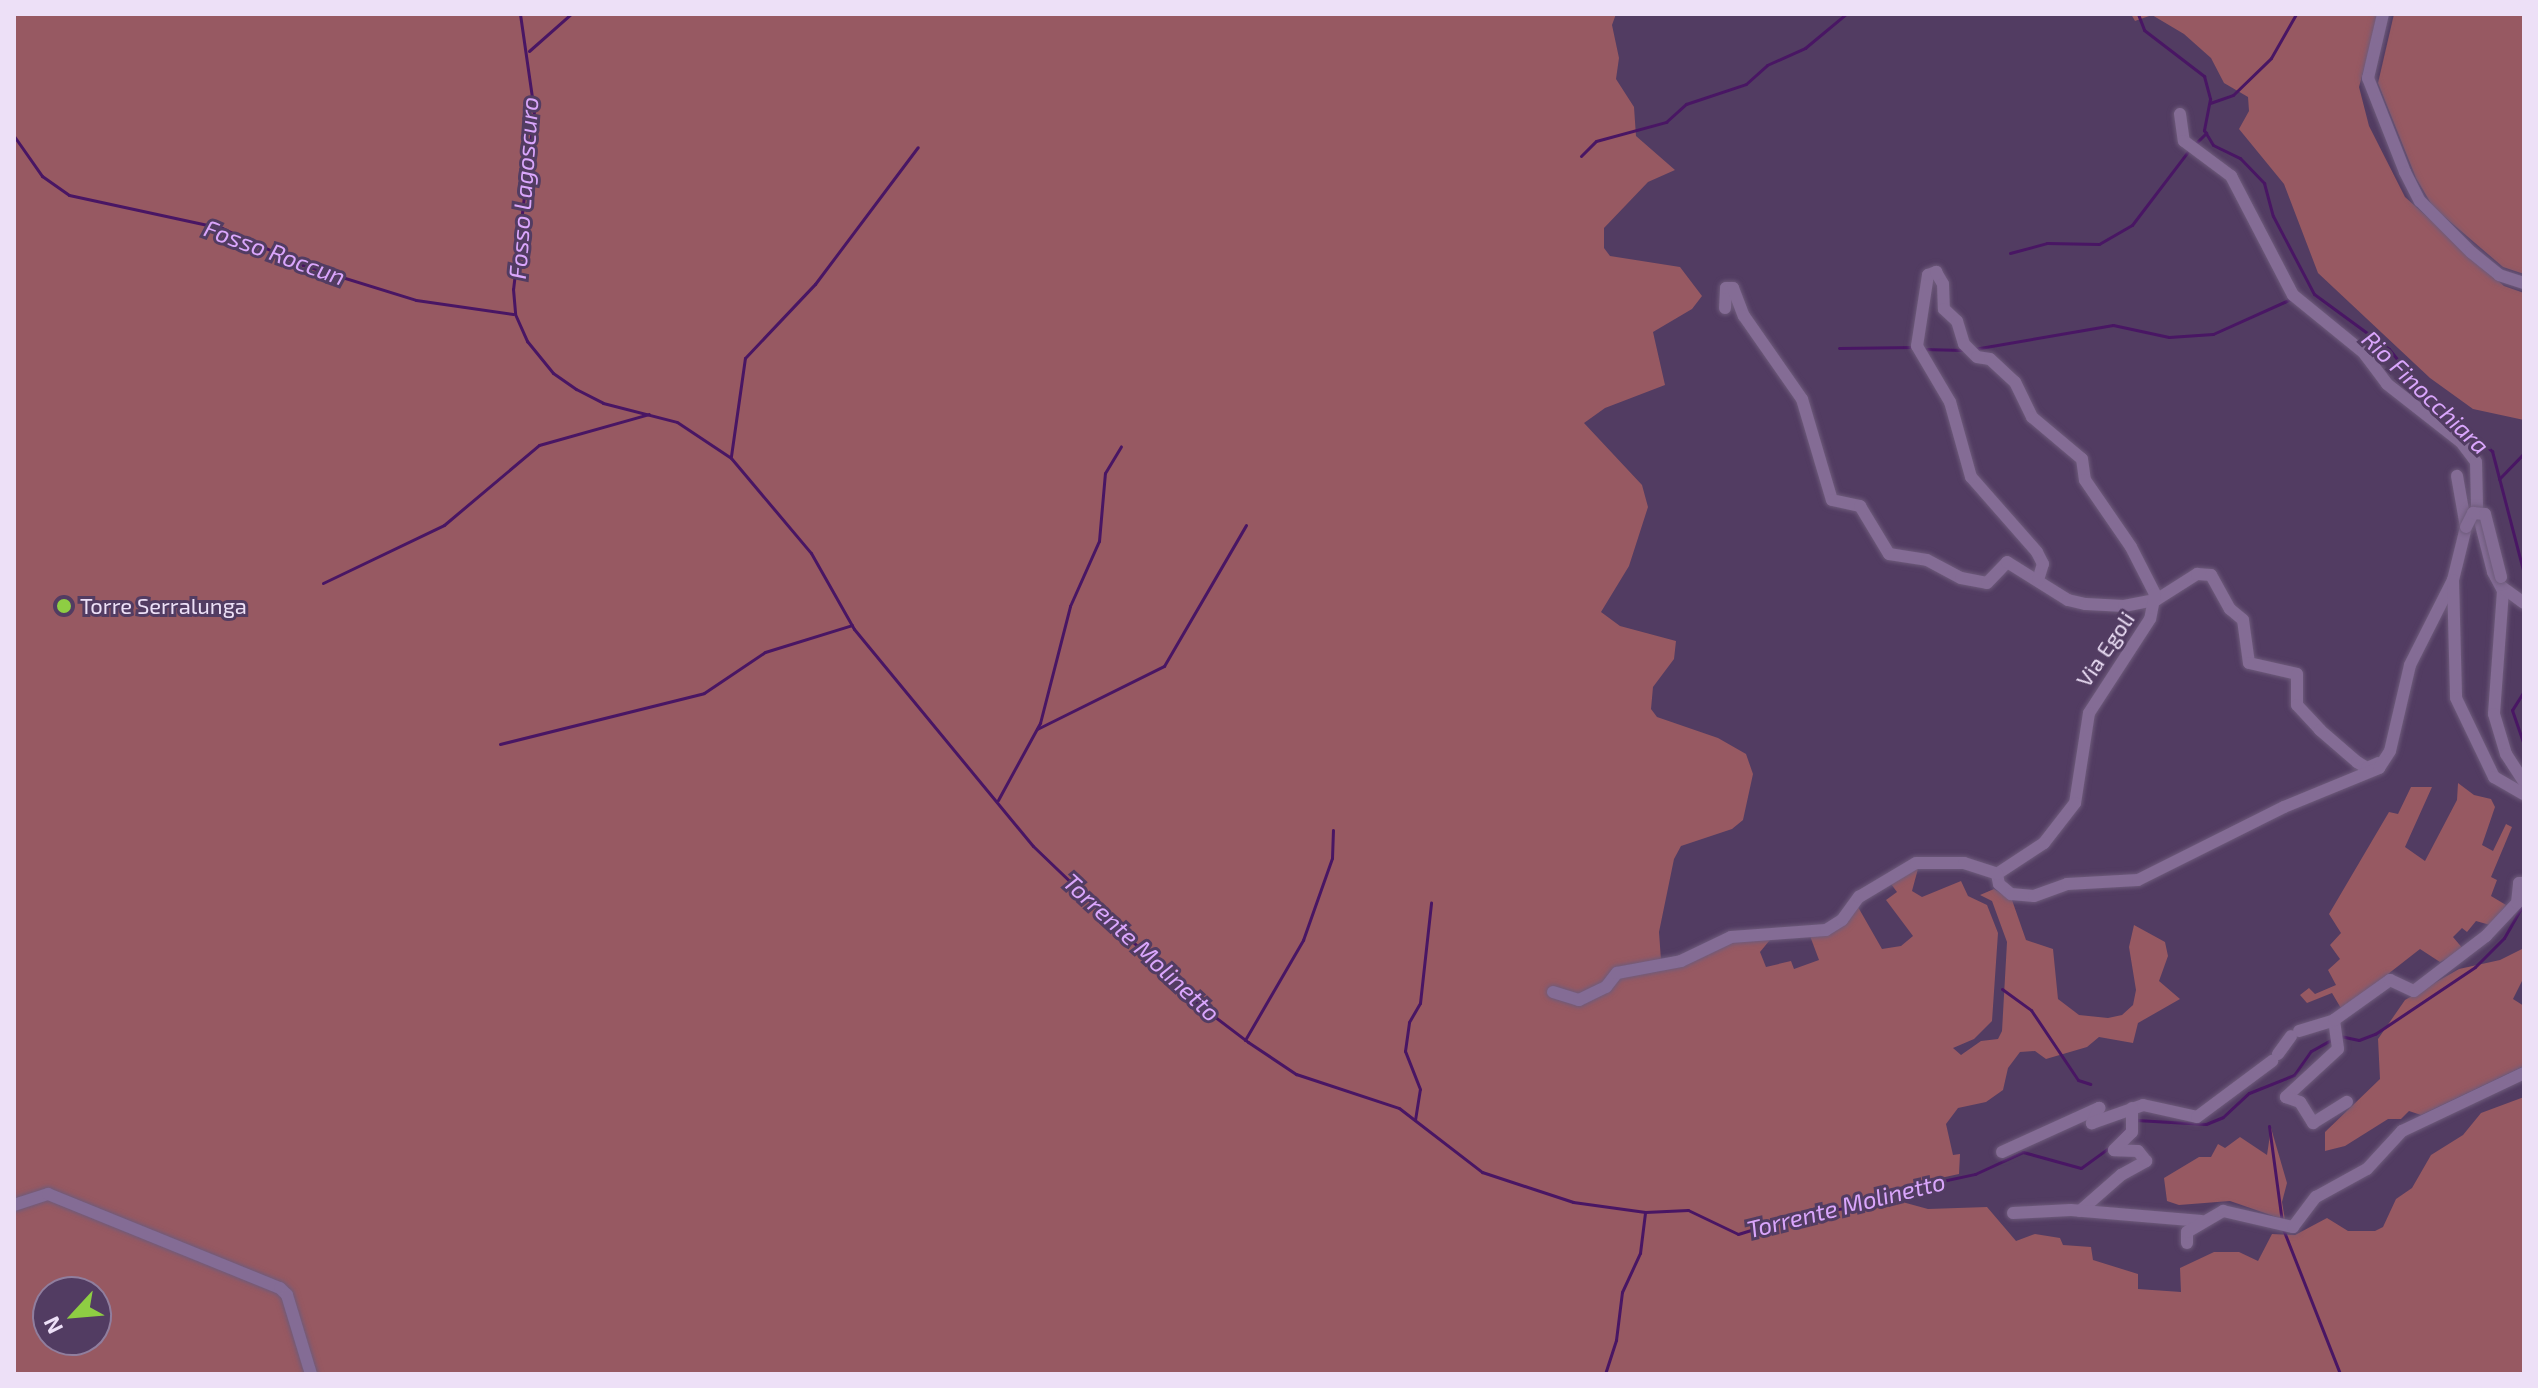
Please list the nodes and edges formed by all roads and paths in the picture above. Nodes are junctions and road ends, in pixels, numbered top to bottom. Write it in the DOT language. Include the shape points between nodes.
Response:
graph roads {
  1 [pos="2383,14"];
  2 [pos="2180,114"];
  3 [pos="2524,283"];
  4 [pos="1725,308"];
  5 [pos="2457,476"];
  6 [pos="2466,527"];
  7 [pos="2038,580"];
  8 [pos="2453,580"];
  9 [pos="2507,593"];
  10 [pos="2156,600"];
  11 [pos="2524,603"];
  12 [pos="2385,761"];
  13 [pos="2524,782"];
  14 [pos="2524,794"];
  15 [pos="1997,874"];
  16 [pos="2522,883"];
  17 [pos="1553,992"];
  18 [pos="2335,1031"];
  19 [pos="2524,1073"];
  20 [pos="2347,1102"];
  21 [pos="2132,1108"];
  22 [pos="2002,1152"];
  23 [pos="14,1205"];
  24 [pos="2080,1211"];
  25 [pos="2013,1213"];
  26 [pos="2202,1221"];
  27 [pos="2187,1243"];
  28 [pos="311,1374"];
  1 -- 3 [label="street" via="2368,78 2374,103 2415,191 2499,275"];
  2 -- 9 [label="street" via="2184,141 2231,176 2293,295 2363,352 2387,384 2461,442 2476,462 2478,512 2493,572"];
  4 -- 7 [label="street" via="1726,288 1733,288 1744,316 1802,399 1832,500 1860,506 1889,554 1927,560 1961,578 1987,583 2007,562"];
  5 -- 6 [label="street"];
  6 -- 8 [label="street"];
  6 -- 9 [label="street, bridge" via="2473,513 2485,514"];
  7 -- 10 [label="street" via="2068,600 2086,604 2124,606"];
  7 -- 10 [label="street, Via Egoli" via="2043,564 2037,552 1971,477 1950,402 1917,346 1928,275 1936,272 1943,284 1944,309 1957,321 1964,344 2015,382 2032,417 2082,459 2085,480 2148,576"];
  8 -- 12 [label="street" via="2410,665"];
  8 -- 14 [label="street" via="2456,698 2494,777"];
  9 -- 11 [label="street"];
  9 -- 13 [label="street" via="2494,714 2506,754"];
  10 -- 12 [label="street" via="2197,574 2211,575 2230,609 2243,620 2249,663 2297,674 2297,705 2320,730 2367,768"];
  10 -- 15 [label="street, Via Egoli" via="2150,619 2089,713 2075,803 2044,843"];
  12 -- 15 [label="street" via="2370,775 2284,807 2138,880 2067,884 2034,896 2011,894 1999,884"];
  15 -- 17 [label="street" via="1964,863 1916,863 1859,897 1842,920 1826,930 1731,937 1681,961 1617,973 1606,987 1579,1000"];
  16 -- 18 [label="street" via="2517,903 2471,951 2453,958 2410,993 2394,980 2384,983"];
  18 -- 20 [label="street" via="2336,1052 2286,1097 2300,1102 2313,1123"];
  18 -- 21 [label="street" via="2295,1034 2275,1057 2197,1117 2143,1105"];
  19 -- 26 [label="street" via="2402,1131 2367,1169 2316,1197 2293,1227 2228,1210"];
  21 -- 22 [label="street" via="2092,1123 2099,1108"];
  21 -- 24 [label="street" via="2132,1132 2114,1150 2138,1151 2143,1165 2121,1175"];
  23 -- 28 [label="street" via="48,1194 280,1288 287,1295"];
  24 -- 25 [label="street"];
  24 -- 26 [label="street"];
  26 -- 27 [label="street" via="2187,1232"];
}
